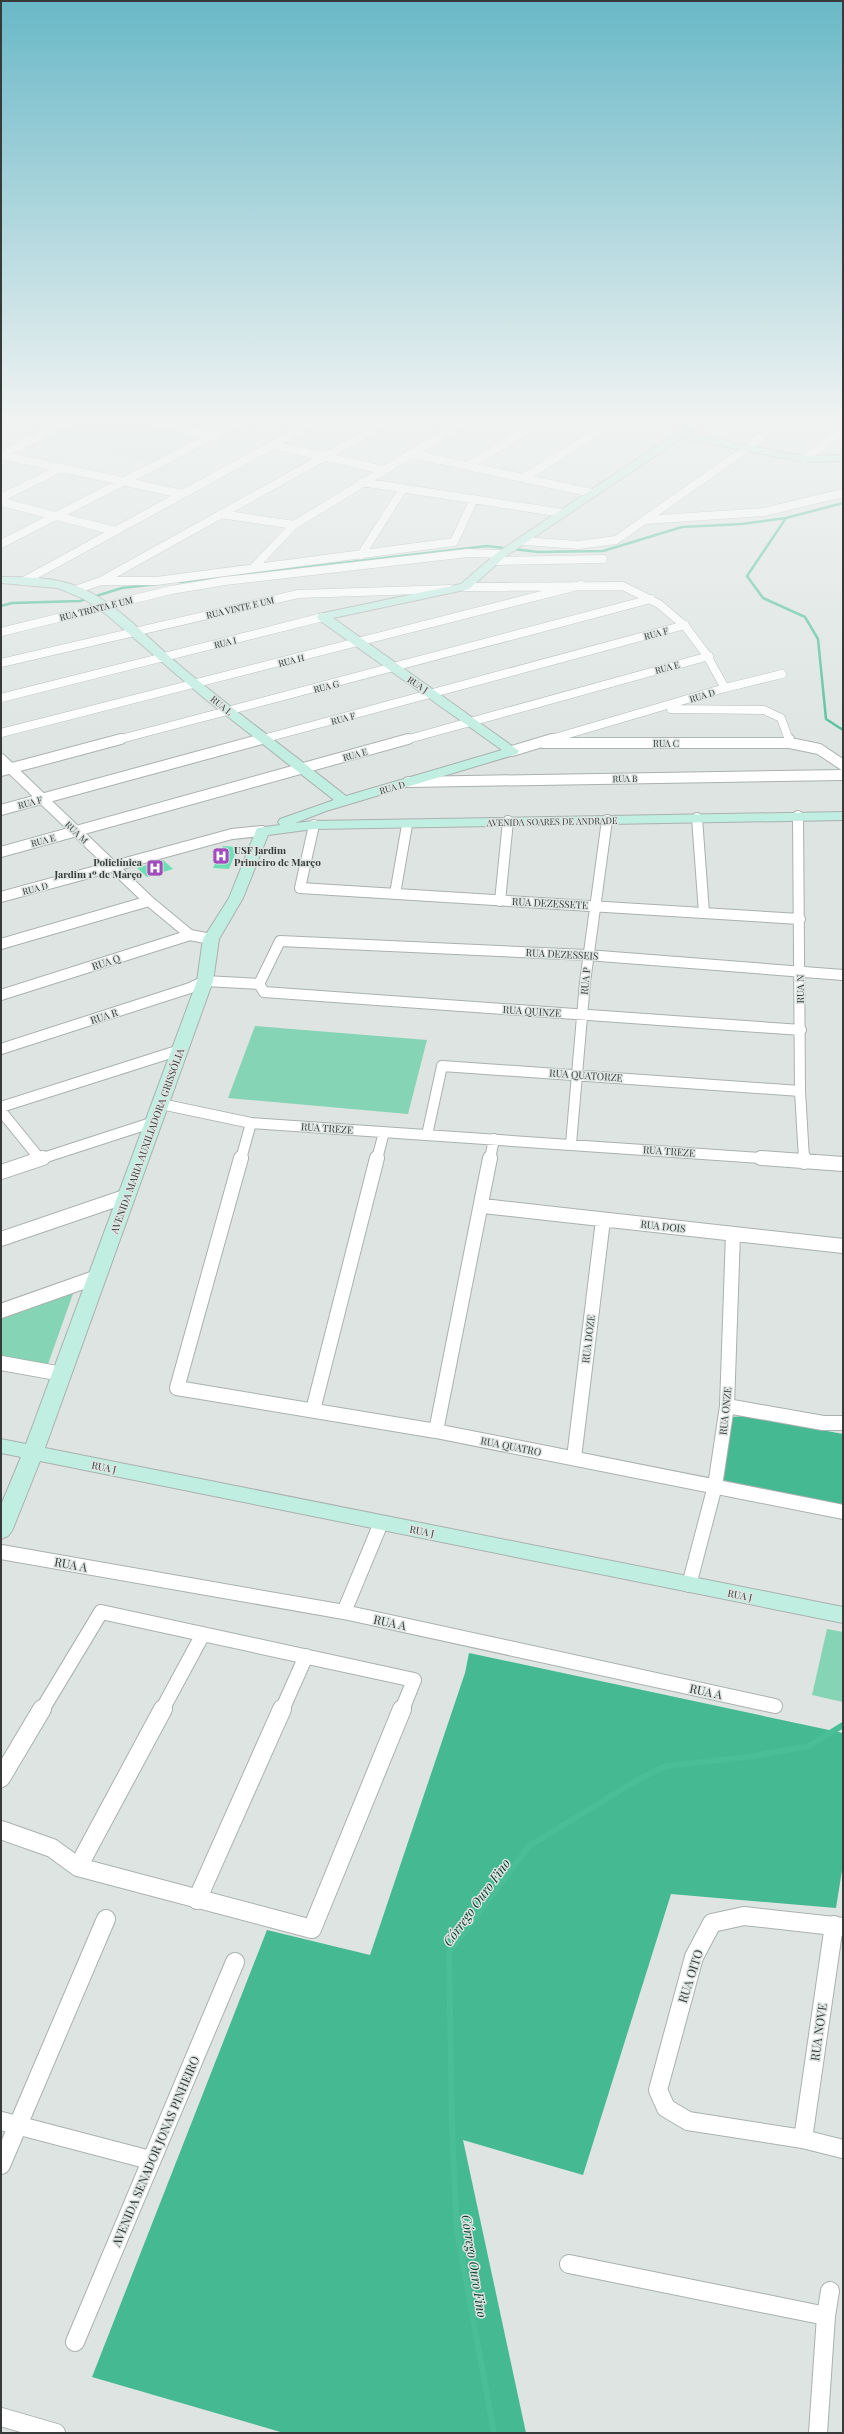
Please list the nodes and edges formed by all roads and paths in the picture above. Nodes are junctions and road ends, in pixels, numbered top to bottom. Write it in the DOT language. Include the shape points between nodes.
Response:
graph roads {
  1 [pos="19,535"];
  2 [pos="108,535"];
  3 [pos="184,535"];
  4 [pos="285,535"];
  5 [pos="374,535"];
  6 [pos="457,535"];
  7 [pos="533,535"];
  8 [pos="624,535"];
  9 [pos="523,542"];
  10 [pos="1,544"];
  11 [pos="361,555"];
  12 [pos="501,555"];
  13 [pos="603,559"];
  14 [pos="253,568"];
  15 [pos="1,580"];
  16 [pos="24,581"];
  17 [pos="101,581"];
  18 [pos="581,585"];
  19 [pos="465,587"];
  20 [pos="450,589"];
  21 [pos="75,590"];
  22 [pos="651,599"];
  23 [pos="94,601"];
  24 [pos="323,617"];
  25 [pos="685,625"];
  26 [pos="134,631"];
  27 [pos="1,632"];
  28 [pos="359,642"];
  29 [pos="709,656"];
  30 [pos="163,658"];
  31 [pos="1,663"];
  32 [pos="394,668"];
  33 [pos="782,674"];
  34 [pos="196,684"];
  35 [pos="725,688"];
  36 [pos="433,694"];
  37 [pos="1,698"];
  38 [pos="660,709"];
  39 [pos="229,711"];
  40 [pos="472,721"];
  41 [pos="1,733"];
  42 [pos="265,739"];
  43 [pos="543,743"];
  44 [pos="790,743"];
  45 [pos="512,752"];
  46 [pos="1,759"];
  47 [pos="843,765"];
  48 [pos="304,768"];
  49 [pos="6,770"];
  50 [pos="843,775"];
  51 [pos="407,782"];
  52 [pos="43,799"];
  53 [pos="344,801"];
  54 [pos="1,810"];
  55 [pos="798,816"];
  56 [pos="843,816"];
  57 [pos="697,818"];
  58 [pos="607,820"];
  59 [pos="508,821"];
  60 [pos="407,824"];
  61 [pos="314,825"];
  62 [pos="77,831"];
  63 [pos="262,831"];
  64 [pos="1,852"];
  65 [pos="114,868"];
  66 [pos="395,894"];
  67 [pos="1,897"];
  68 [pos="149,901"];
  69 [pos="500,901"];
  70 [pos="594,906"];
  71 [pos="704,913"];
  72 [pos="800,919"];
  73 [pos="190,935"];
  74 [pos="211,939"];
  75 [pos="1,944"];
  76 [pos="587,955"];
  77 [pos="800,973"];
  78 [pos="843,975"];
  79 [pos="205,981"];
  80 [pos="261,988"];
  81 [pos="1,995"];
  82 [pos="582,1014"];
  83 [pos="800,1030"];
  84 [pos="1,1049"];
  85 [pos="180,1050"];
  86 [pos="575,1074"];
  87 [pos="800,1091"];
  88 [pos="160,1104"];
  89 [pos="1,1107"];
  90 [pos="1,1111"];
  91 [pos="154,1122"];
  92 [pos="252,1123"];
  93 [pos="384,1132"];
  94 [pos="427,1135"];
  95 [pos="494,1139"];
  96 [pos="571,1144"];
  97 [pos="40,1159"];
  98 [pos="804,1162"];
  99 [pos="843,1164"];
  100 [pos="1,1172"];
  101 [pos="127,1196"];
  102 [pos="483,1206"];
  103 [pos="603,1220"];
  104 [pos="733,1234"];
  105 [pos="1,1239"];
  106 [pos="843,1246"];
  107 [pos="97,1277"];
  108 [pos="1,1311"];
  109 [pos="1,1363"];
  110 [pos="62,1374"];
  111 [pos="728,1406"];
  112 [pos="313,1410"];
  113 [pos="843,1423"];
  114 [pos="436,1431"];
  115 [pos="1,1446"];
  116 [pos="33,1452"];
  117 [pos="574,1458"];
  118 [pos="715,1486"];
  119 [pos="843,1512"];
  120 [pos="381,1523"];
  121 [pos="1,1531"];
  122 [pos="1,1552"];
  123 [pos="689,1585"];
  124 [pos="344,1612"];
  125 [pos="843,1615"];
  126 [pos="203,1634"];
  127 [pos="306,1656"];
  128 [pos="776,1706"];
  129 [pos="1,1778"];
  130 [pos="1,1830"];
  131 [pos="78,1867"];
  132 [pos="197,1900"];
  133 [pos="106,1920"];
  134 [pos="838,1926"];
  135 [pos="235,1962"];
  136 [pos="9,2124"];
  137 [pos="803,2139"];
  138 [pos="843,2149"];
  139 [pos="150,2160"];
  140 [pos="1,2165"];
  141 [pos="569,2264"];
  142 [pos="830,2291"];
  143 [pos="826,2316"];
  144 [pos="75,2342"];
  145 [pos="1,2417"];
  146 [pos="56,2433"];
  147 [pos="818,2433"];
  1 -- 10 [label="street"];
  2 -- 16 [label="street"];
  3 -- 17 [label="street"];
  4 -- 14 [label="street"];
  5 -- 11 [label="street"];
  6 -- 11 [label="street" via="454,542"];
  7 -- 9 [label="street"];
  8 -- 9 [label="street" via="616,540 598,544"];
  9 -- 12 [label="street"];
  11 -- 14 [label="street"];
  12 -- 13 [label="street, RUA TRINTA E UM"];
  12 -- 19 [label="street"];
  12 -- 23 [label="street, RUA TRINTA E UM" via="468,553 225,581"];
  14 -- 17 [label="street" via="156,581"];
  15 -- 16 [label="street, RUA L"];
  16 -- 21 [label="street, RUA L"];
  17 -- 21 [label="street"];
  18 -- 19 [label="street, RUA VINTE E UM"];
  18 -- 22 [label="street, RUA VINTE E UM" via="623,586"];
  18 -- 28 [label="street, RUA H"];
  19 -- 20 [label="street, RUA VINTE E UM"];
  20 -- 24 [label="street, RUA I"];
  20 -- 26 [label="street, RUA VINTE E UM" via="315,592"];
  21 -- 23 [label="street, RUA L"];
  22 -- 25 [label="street, RUA VINTE E UM" via="682,620"];
  22 -- 32 [label="street, RUA G"];
  23 -- 26 [label="street, RUA L"];
  23 -- 27 [label="street, RUA TRINTA E UM"];
  24 -- 28 [label="street, RUA J"];
  24 -- 30 [label="street, RUA I"];
  25 -- 29 [label="street, RUA VINTE E UM"];
  25 -- 36 [label="street, RUA F"];
  26 -- 30 [label="street, RUA L"];
  26 -- 31 [label="street, RUA VINTE E UM"];
  28 -- 32 [label="street, RUA J"];
  28 -- 34 [label="street, RUA H"];
  29 -- 35 [label="street, RUA VINTE E UM"];
  29 -- 40 [label="street, RUA E"];
  30 -- 34 [label="street, RUA L"];
  30 -- 37 [label="street, RUA I"];
  32 -- 36 [label="street, RUA J"];
  32 -- 39 [label="street, RUA G"];
  33 -- 35 [label="street, RUA D"];
  34 -- 39 [label="street, RUA L"];
  34 -- 41 [label="street, RUA H"];
  35 -- 38 [label="street, RUA D"];
  36 -- 40 [label="street, RUA J"];
  36 -- 42 [label="street, RUA F"];
  38 -- 43 [label="street, RUA D"];
  38 -- 44 [label="street" via="764,710 781,718"];
  39 -- 42 [label="street, RUA L"];
  39 -- 49 [label="street, RUA G"];
  40 -- 45 [label="street, RUA J"];
  40 -- 48 [label="street, RUA E"];
  42 -- 48 [label="street, RUA L"];
  42 -- 52 [label="street, RUA F"];
  43 -- 44 [label="street, RUA C"];
  43 -- 45 [label="street, RUA D"];
  44 -- 47 [label="street" via="816,746 830,753"];
  45 -- 51 [label="street, RUA D"];
  46 -- 49 [label="street, RUA M"];
  48 -- 53 [label="street, RUA L"];
  48 -- 62 [label="street, RUA E"];
  49 -- 52 [label="street, RUA M"];
  50 -- 51 [label="street, RUA B"];
  51 -- 53 [label="street, RUA D"];
  52 -- 54 [label="street, RUA F"];
  52 -- 62 [label="street, RUA M"];
  53 -- 63 [label="street, RUA D"];
  55 -- 56 [label="street, AVENIDA SOARES DE ANDRADE"];
  55 -- 57 [label="street, AVENIDA SOARES DE ANDRADE"];
  55 -- 72 [label="street, RUA N"];
  57 -- 58 [label="street, AVENIDA SOARES DE ANDRADE"];
  57 -- 71 [label="street"];
  58 -- 59 [label="street, AVENIDA SOARES DE ANDRADE"];
  58 -- 70 [label="street, RUA P"];
  59 -- 60 [label="street, AVENIDA SOARES DE ANDRADE"];
  59 -- 69 [label="street"];
  60 -- 61 [label="street, AVENIDA SOARES DE ANDRADE"];
  60 -- 66 [label="street"];
  61 -- 63 [label="street, AVENIDA SOARES DE ANDRADE"];
  61 -- 66 [label="street, RUA DEZESSETE" via="300,888"];
  62 -- 64 [label="street, RUA E"];
  62 -- 65 [label="street, RUA M"];
  63 -- 65 [label="street, RUA D" via="232,834"];
  63 -- 74 [label="street, AVENIDA MARIA AUXILIADORA GRISSÓLIA" via="236,898"];
  65 -- 67 [label="street, RUA D"];
  65 -- 68 [label="street, RUA M"];
  66 -- 69 [label="street, RUA DEZESSETE"];
  68 -- 73 [label="street, RUA M"];
  68 -- 75 [label="street"];
  69 -- 70 [label="street, RUA DEZESSETE"];
  70 -- 71 [label="street, RUA DEZESSETE"];
  70 -- 76 [label="street, RUA P"];
  71 -- 72 [label="street, RUA DEZESSETE"];
  72 -- 77 [label="street, RUA N"];
  73 -- 74 [label="street, RUA Q"];
  73 -- 81 [label="street, RUA Q"];
  74 -- 79 [label="street, AVENIDA MARIA AUXILIADORA GRISSÓLIA"];
  76 -- 77 [label="street, RUA DEZESSEIS"];
  76 -- 80 [label="street, RUA DEZESSEIS" via="280,941"];
  76 -- 82 [label="street, RUA P"];
  77 -- 78 [label="street, RUA DEZESSEIS"];
  77 -- 83 [label="street, RUA N"];
  79 -- 80 [label="street, RUA QUINZE"];
  79 -- 84 [label="street, RUA R"];
  79 -- 85 [label="street, AVENIDA MARIA AUXILIADORA GRISSÓLIA"];
  80 -- 82 [label="street, RUA QUINZE"];
  82 -- 83 [label="street, RUA QUINZE"];
  82 -- 86 [label="street, RUA P"];
  83 -- 87 [label="street, RUA N"];
  85 -- 88 [label="street, AVENIDA MARIA AUXILIADORA GRISSÓLIA"];
  85 -- 89 [label="street"];
  86 -- 87 [label="street, RUA QUATORZE"];
  86 -- 94 [label="street, RUA QUATORZE" via="442,1066"];
  86 -- 96 [label="street, RUA P"];
  87 -- 98 [label="street, RUA N"];
  88 -- 91 [label="street, AVENIDA MARIA AUXILIADORA GRISSÓLIA"];
  88 -- 92 [label="street, RUA TREZE"];
  90 -- 97 [label="street"];
  91 -- 97 [label="street"];
  91 -- 101 [label="street, AVENIDA MARIA AUXILIADORA GRISSÓLIA"];
  92 -- 93 [label="street, RUA TREZE"];
  92 -- 112 [label="street, RUA QUATRO" via="176,1388"];
  93 -- 94 [label="street, RUA TREZE"];
  93 -- 112 [label="street"];
  94 -- 95 [label="street, RUA TREZE"];
  95 -- 96 [label="street, RUA TREZE"];
  95 -- 102 [label="street"];
  96 -- 98 [label="street, RUA TREZE"];
  97 -- 100 [label="street"];
  98 -- 99 [label="street, RUA TREZE"];
  101 -- 105 [label="street"];
  101 -- 107 [label="street, AVENIDA MARIA AUXILIADORA GRISSÓLIA"];
  102 -- 103 [label="street, RUA DOIS"];
  102 -- 114 [label="street"];
  103 -- 104 [label="street, RUA DOIS"];
  103 -- 117 [label="street, RUA DOZE"];
  104 -- 106 [label="street, RUA DOIS"];
  104 -- 111 [label="street, RUA ONZE"];
  107 -- 108 [label="street"];
  107 -- 110 [label="street, AVENIDA MARIA AUXILIADORA GRISSÓLIA"];
  109 -- 110 [label="street"];
  110 -- 116 [label="street, AVENIDA MARIA AUXILIADORA GRISSÓLIA"];
  111 -- 113 [label="street" via="823,1423"];
  111 -- 118 [label="street, RUA ONZE"];
  112 -- 114 [label="street, RUA QUATRO"];
  114 -- 117 [label="street, RUA QUATRO"];
  115 -- 116 [label="street, RUA J"];
  116 -- 120 [label="street, RUA J"];
  116 -- 121 [label="street"];
  117 -- 118 [label="street, RUA QUATRO"];
  118 -- 119 [label="street, RUA QUATRO"];
  118 -- 123 [label="street, RUA ONZE"];
  120 -- 123 [label="street, RUA J"];
  120 -- 124 [label="street"];
  122 -- 124 [label="street, RUA A"];
  123 -- 125 [label="street, RUA J"];
  124 -- 128 [label="street, RUA A"];
  126 -- 127 [label="street"];
  126 -- 129 [label="street" via="101,1612"];
  126 -- 131 [label="street"];
  127 -- 132 [label="street"];
  127 -- 132 [label="street" via="414,1680 312,1929"];
  130 -- 131 [label="street" via="42,1843 64,1854"];
  131 -- 132 [label="street"];
  133 -- 136 [label="street"];
  134 -- 137 [label="street, RUA NOVE"];
  134 -- 137 [label="street, RUA OITO" via="744,1916 712,1923 694,1957 658,2090 666,2108 688,2120"];
  135 -- 139 [label="street, AVENIDA SENADOR JONAS PINHEIRO"];
  136 -- 139 [label="street"];
  136 -- 140 [label="street"];
  137 -- 138 [label="street"];
  139 -- 144 [label="street, AVENIDA SENADOR JONAS PINHEIRO"];
  141 -- 143 [label="street"];
  142 -- 143 [label="street"];
  143 -- 147 [label="street"];
  145 -- 146 [label="street"];
}
